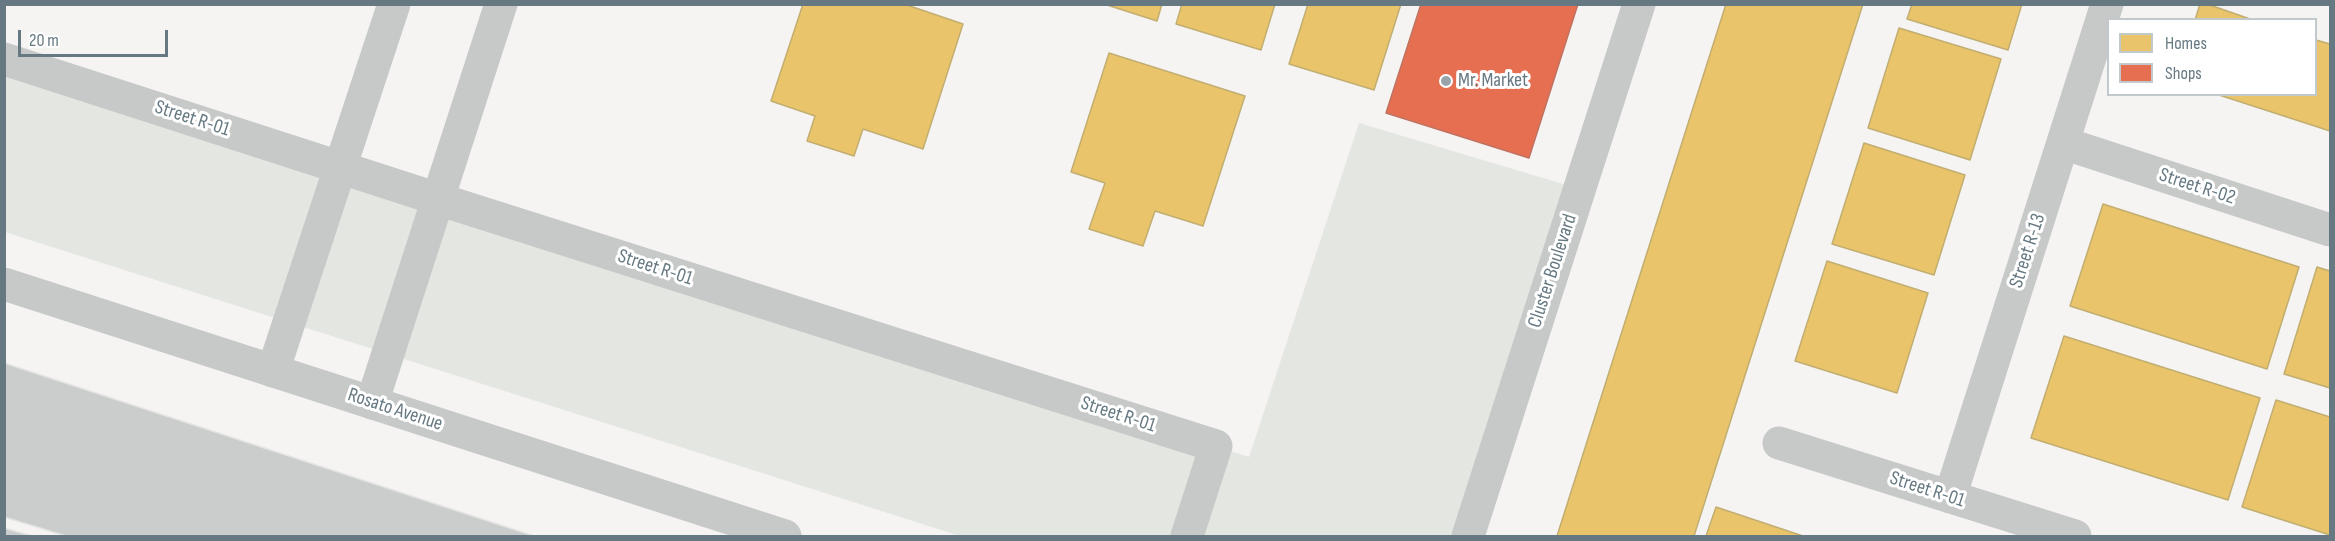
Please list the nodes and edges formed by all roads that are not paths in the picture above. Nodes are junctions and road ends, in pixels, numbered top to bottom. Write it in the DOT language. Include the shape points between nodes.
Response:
graph roads {
  1 [pos="394,4"];
  2 [pos="501,4"];
  3 [pos="1639,4"];
  4 [pos="2108,4"];
  5 [pos="4,59"];
  6 [pos="2063,143"];
  7 [pos="341,168"];
  8 [pos="438,199"];
  9 [pos="2331,230"];
  10 [pos="4,284"];
  11 [pos="273,371"];
  12 [pos="372,403"];
  13 [pos="1779,443"];
  14 [pos="1950,497"];
  15 [pos="785,537"];
  16 [pos="1187,537"];
  17 [pos="1468,537"];
  18 [pos="2075,537"];
  1 -- 7 [label="street"];
  2 -- 8 [label="street"];
  3 -- 17 [label="street, Cluster Boulevard"];
  4 -- 6 [label="street, Street R-13"];
  5 -- 7 [label="street, Street R-01"];
  6 -- 9 [label="street, Street R-02"];
  6 -- 14 [label="street, Street R-13"];
  7 -- 8 [label="street, Street R-01"];
  7 -- 11 [label="street"];
  8 -- 12 [label="street"];
  8 -- 16 [label="street, Street R-01" via="1215,446"];
  10 -- 11 [label="street, Rosato Avenue"];
  11 -- 12 [label="street, Rosato Avenue"];
  12 -- 15 [label="street, Rosato Avenue"];
  13 -- 14 [label="street, Street R-01"];
  14 -- 18 [label="street, Street R-01"];
}
